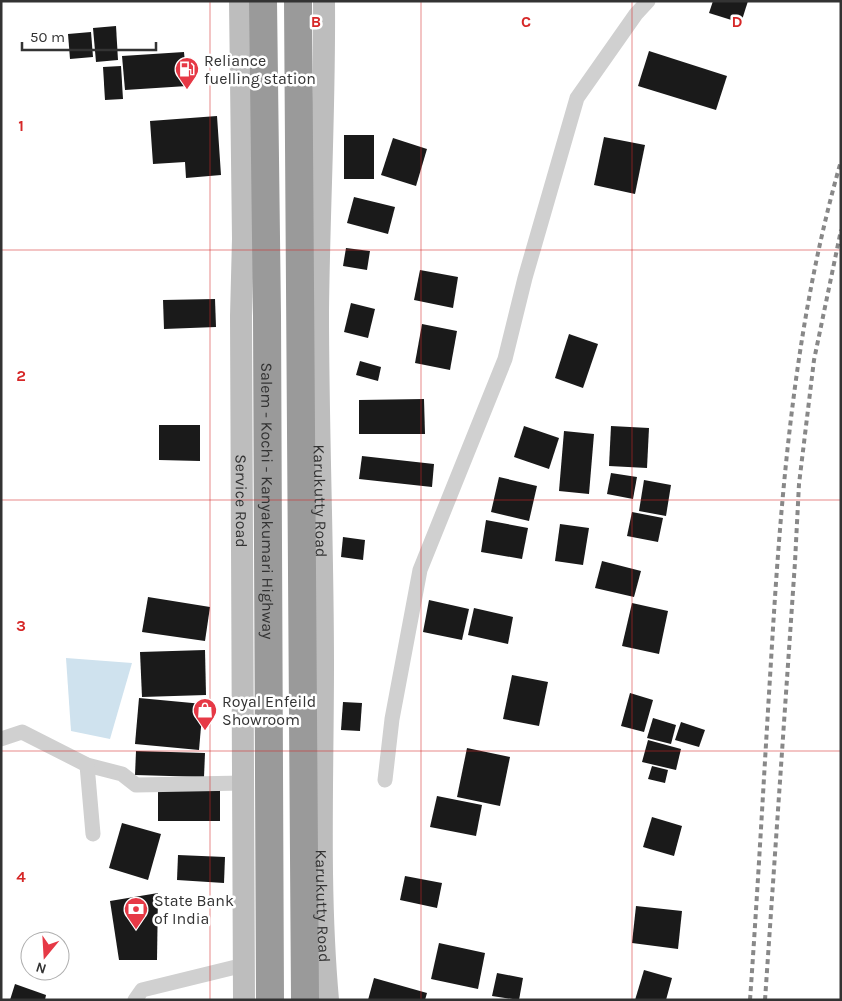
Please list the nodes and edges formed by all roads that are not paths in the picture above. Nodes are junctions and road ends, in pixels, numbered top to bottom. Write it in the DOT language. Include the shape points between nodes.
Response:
graph roads {
  1 [pos="240,1"];
  2 [pos="263,1"];
  3 [pos="298,1"];
  4 [pos="324,1"];
  5 [pos="648,1"];
  6 [pos="1,739"];
  7 [pos="87,765"];
  8 [pos="385,780"];
  9 [pos="244,783"];
  10 [pos="93,834"];
  11 [pos="244,966"];
  12 [pos="134,1000"];
  13 [pos="244,1000"];
  14 [pos="270,1000"];
  15 [pos="305,1000"];
  16 [pos="328,1000"];
  1 -- 9 [label="street, Service Road"];
  2 -- 14 [label="highway, Salem - Kochi - Kanyakumari Highway"];
  3 -- 15 [label="highway, Salem - Kochi - Kanyakumari Highway"];
  4 -- 16 [label="street, Karukutty Road" via="318,321 324,959"];
  5 -- 8 [label="street" via="577,98 525,278 506,359 420,570 392,718"];
  6 -- 7 [label="street" via="22,732"];
  7 -- 9 [label="street" via="122,774 136,786"];
  7 -- 10 [label="street"];
  9 -- 11 [label="street, Service Road"];
  11 -- 12 [label="street" via="142,990"];
  11 -- 13 [label="street, Service Road"];
}
